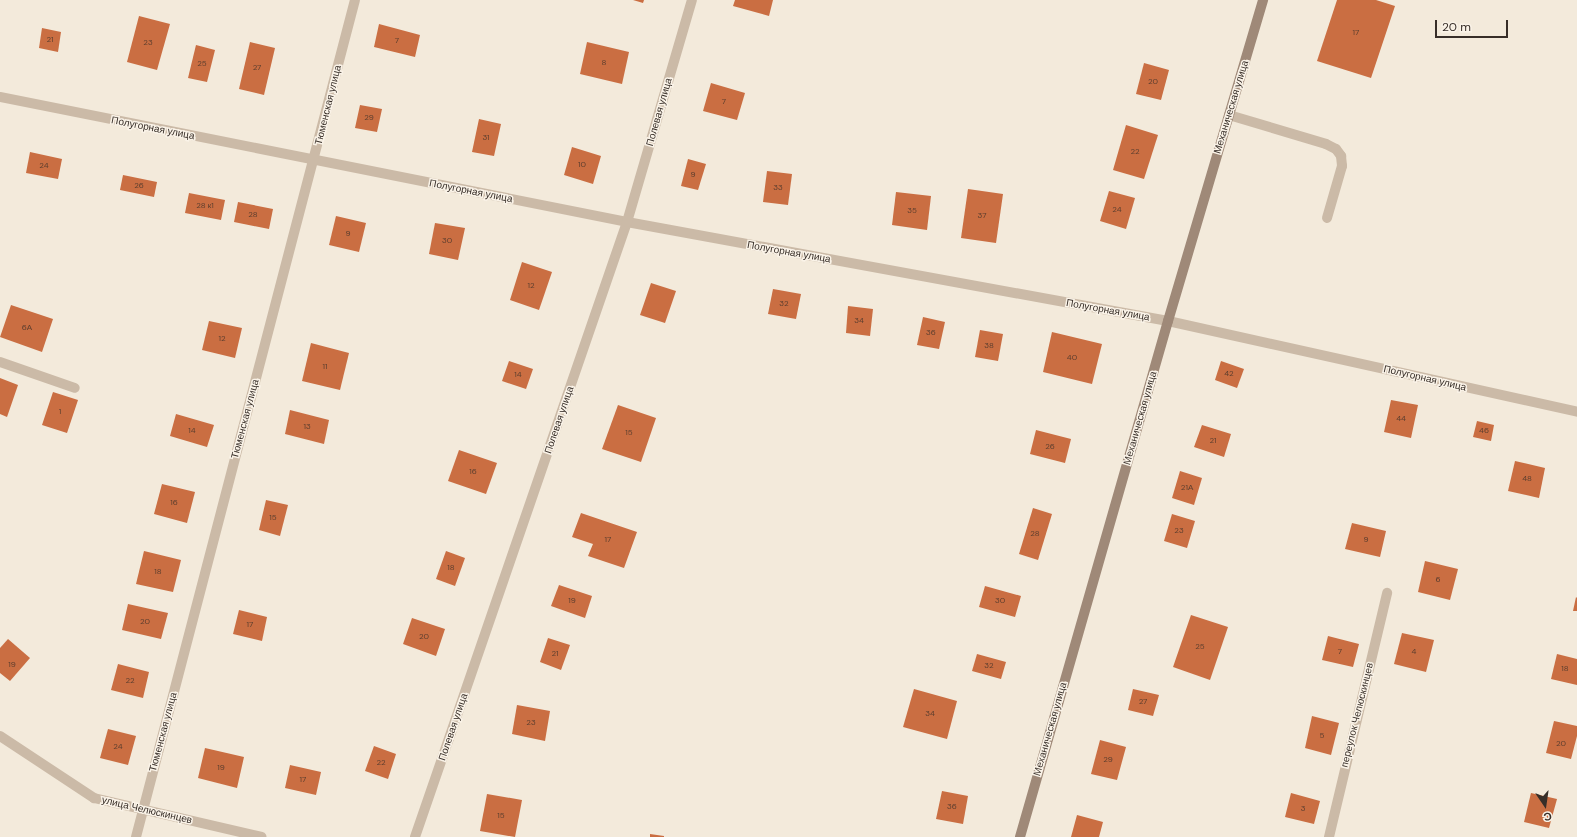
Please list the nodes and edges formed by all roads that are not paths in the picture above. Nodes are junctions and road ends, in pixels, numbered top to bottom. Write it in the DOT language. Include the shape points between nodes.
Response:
graph roads {
  1 [pos="355,0"];
  2 [pos="692,0"];
  3 [pos="1264,0"];
  4 [pos="0,97"];
  5 [pos="1229,115"];
  6 [pos="314,160"];
  7 [pos="1327,218"];
  8 [pos="628,222"];
  9 [pos="1168,321"];
  10 [pos="0,362"];
  11 [pos="75,388"];
  12 [pos="1577,412"];
  13 [pos="1387,593"];
  14 [pos="0,736"];
  15 [pos="142,810"];
  16 [pos="136,837"];
  17 [pos="262,837"];
  18 [pos="415,837"];
  19 [pos="1020,837"];
  20 [pos="1329,837"];
  1 -- 6 [label="street, Тюменская улица"];
  2 -- 8 [label="street, Полевая улица"];
  3 -- 5 [label="street, Механическая улица"];
  4 -- 6 [label="street, Полугорная улица"];
  5 -- 7 [label="street" via="1336,149 1341,156 1342,166"];
  5 -- 9 [label="street, Механическая улица"];
  6 -- 8 [label="street, Полугорная улица"];
  6 -- 15 [label="street, Тюменская улица"];
  8 -- 9 [label="street, Полугорная улица"];
  8 -- 18 [label="street, Полевая улица"];
  9 -- 12 [label="street, Полугорная улица"];
  9 -- 19 [label="street, Механическая улица"];
  10 -- 11 [label="street"];
  13 -- 20 [label="street, переулок Челюскинцев"];
  14 -- 15 [label="street, улица Челюскинцев" via="94,798"];
  15 -- 16 [label="street, Тюменская улица"];
  15 -- 17 [label="street, улица Челюскинцев"];
}
